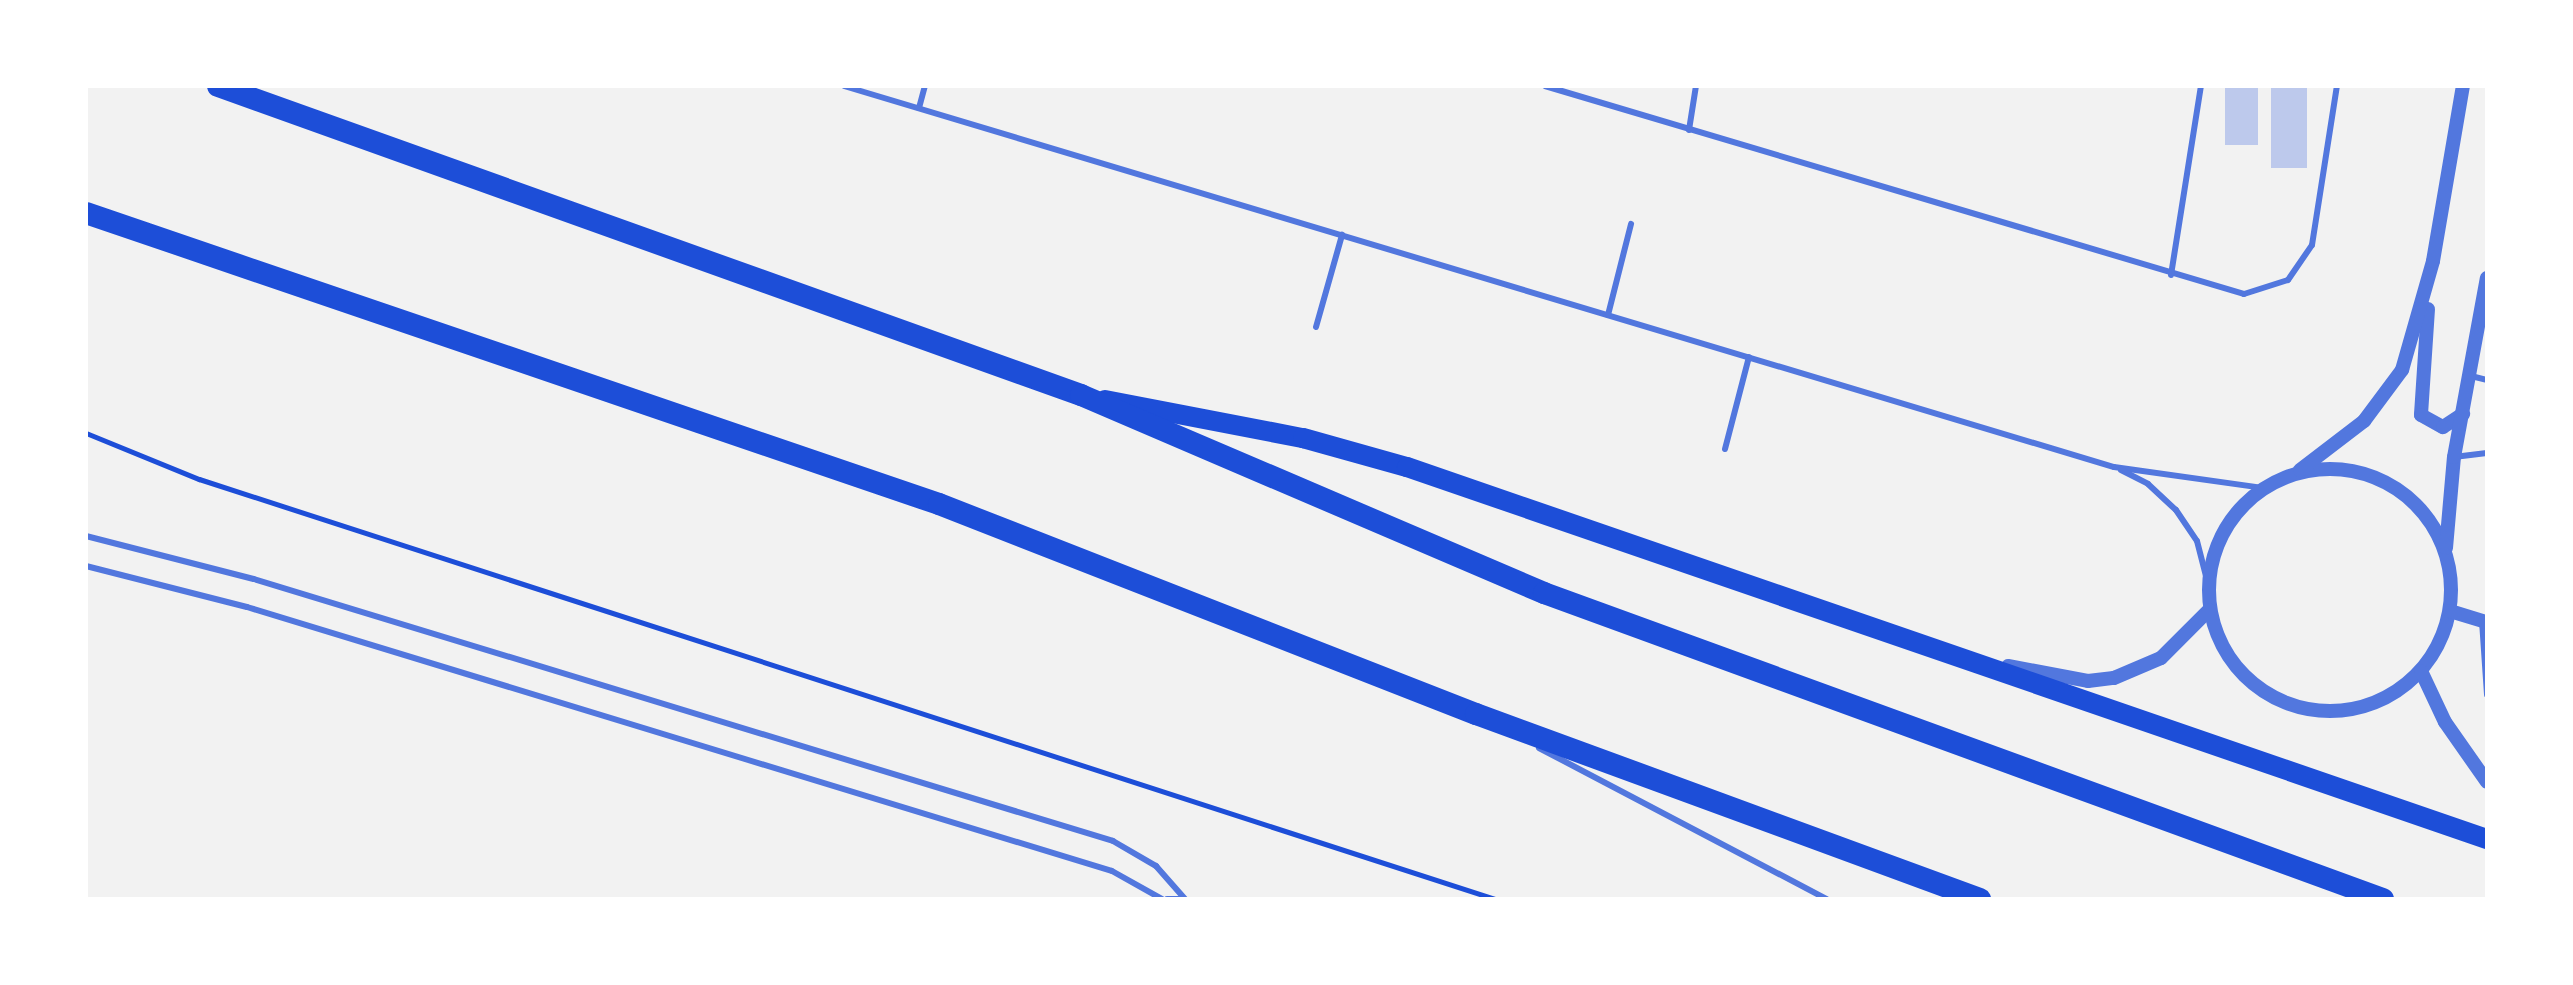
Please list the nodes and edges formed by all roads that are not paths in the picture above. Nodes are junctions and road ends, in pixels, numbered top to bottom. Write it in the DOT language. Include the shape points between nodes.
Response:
graph roads {
  1 [pos="218,86"];
  2 [pos="844,86"];
  3 [pos="925,86"];
  4 [pos="1545,86"];
  5 [pos="1696,86"];
  6 [pos="2201,86"];
  7 [pos="2337,86"];
  8 [pos="2463,86"];
  9 [pos="919,108"];
  10 [pos="1689,130"];
  11 [pos="86,213"];
  12 [pos="1631,224"];
  13 [pos="1342,235"];
  14 [pos="2433,261"];
  15 [pos="2171,275"];
  16 [pos="2487,278"];
  17 [pos="1608,315"];
  18 [pos="1316,327"];
  19 [pos="1749,357"];
  20 [pos="2470,375"];
  21 [pos="2487,380"];
  22 [pos="1081,395"];
  23 [pos="2463,414"];
  24 [pos="1725,449"];
  25 [pos="2487,453"];
  26 [pos="2454,457"];
  27 [pos="2114,467"];
  28 [pos="2296,472"];
  29 [pos="2263,488"];
  30 [pos="86,536"];
  31 [pos="2445,553"];
  32 [pos="86,566"];
  33 [pos="2207,580"];
  34 [pos="2209,610"];
  35 [pos="2450,611"];
  36 [pos="2484,621"];
  37 [pos="1918,647"];
  38 [pos="2421,671"];
  39 [pos="2487,695"];
  40 [pos="1476,714"];
  41 [pos="2487,782"];
  42 [pos="2487,839"];
  43 [pos="1164,899"];
  44 [pos="1183,899"];
  45 [pos="1827,899"];
  46 [pos="1980,899"];
  47 [pos="2383,899"];
  1 -- 22 [label="highway"];
  2 -- 9 [label="lane"];
  3 -- 9 [label="lane"];
  4 -- 10 [label="lane"];
  5 -- 10 [label="lane"];
  6 -- 15 [label="lane"];
  7 -- 15 [label="lane" via="2312,245 2302,265 2267,291 2244,294"];
  8 -- 14 [label="street"];
  9 -- 13 [label="lane"];
  10 -- 15 [label="lane"];
  11 -- 40 [label="highway" via="939,504"];
  12 -- 17 [label="lane"];
  13 -- 17 [label="lane"];
  13 -- 18 [label="lane"];
  14 -- 23 [label="street" via="2418,406 2427,422 2443,427"];
  14 -- 28 [label="street" via="2402,370 2364,421"];
  16 -- 20 [label="street"];
  17 -- 19 [label="lane"];
  19 -- 24 [label="lane"];
  19 -- 27 [label="lane"];
  20 -- 21 [label="lane"];
  20 -- 23 [label="street"];
  22 -- 37 [label="main road" via="1303,438 1407,467"];
  22 -- 47 [label="highway" via="1544,593"];
  23 -- 26 [label="street"];
  25 -- 26 [label="lane"];
  26 -- 31 [label="street"];
  27 -- 29 [label="lane"];
  27 -- 33 [label="lane" via="2148,484 2176,510 2197,541"];
  28 -- 29 [label="street"];
  28 -- 31 [label="street" via="2353,471 2396,488 2422,510"];
  29 -- 33 [label="street" via="2235,512 2216,544"];
  30 -- 44 [label="lane" via="254,579 1113,841 1156,866"];
  31 -- 35 [label="street"];
  32 -- 43 [label="lane" via="247,607 1112,871"];
  33 -- 34 [label="street"];
  34 -- 37 [label="street" via="2161,658 2114,678 2061,677"];
  34 -- 38 [label="street" via="2221,647 2245,678 2277,700 2315,711 2354,709 2391,696"];
  35 -- 36 [label="street"];
  35 -- 38 [label="street" via="2435,653"];
  36 -- 39 [label="lane"];
  37 -- 42 [label="main road"];
  38 -- 41 [label="street" via="2445,722"];
  40 -- 45 [label="lane"];
  40 -- 46 [label="highway"];
  43 -- 44 [label="lane"];
}
